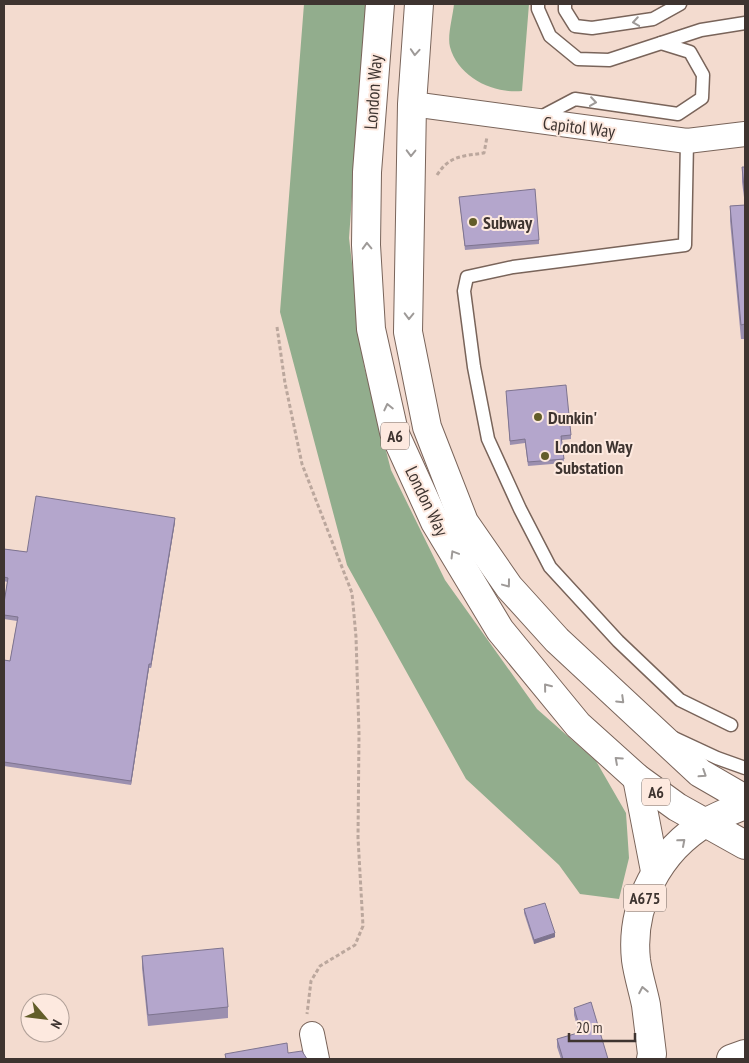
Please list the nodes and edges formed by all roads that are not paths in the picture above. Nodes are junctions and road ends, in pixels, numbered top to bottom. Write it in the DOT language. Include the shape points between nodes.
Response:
graph roads {
  1 [pos="380,4"];
  2 [pos="419,4"];
  3 [pos="538,4"];
  4 [pos="565,4"];
  5 [pos="680,4"];
  6 [pos="745,23"];
  7 [pos="661,43"];
  8 [pos="372,95"];
  9 [pos="412,104"];
  10 [pos="532,121"];
  11 [pos="745,134"];
  12 [pos="687,141"];
  13 [pos="730,725"];
  14 [pos="653,731"];
  15 [pos="745,768"];
  16 [pos="638,778"];
  17 [pos="745,799"];
  18 [pos="745,805"];
  19 [pos="706,822"];
  20 [pos="745,845"];
  21 [pos="655,871"];
  22 [pos="312,1034"];
  23 [pos="650,1049"];
  24 [pos="745,1054"];
  25 [pos="317,1059"];
  26 [pos="670,1059"];
  27 [pos="731,1059"];
  1 -- 8 [label="main road, London Way / A6"];
  2 -- 9 [label="main road, London Way / A6, one-way"];
  3 -- 7 [label="lane" via="550,36 578,59 609,60"];
  5 -- 4 [label="lane, one-way" via="653,19 592,28 575,26"];
  6 -- 7 [label="lane" via="701,30"];
  10 -- 7 [label="lane, one-way" via="575,99 678,114 702,98 703,75 690,52"];
  8 -- 9 [label="main road"];
  16 -- 8 [label="main road, London Way / A6, one-way" via="578,725 500,630 436,522 394,432 371,329 366,245"];
  9 -- 10 [label="street, Capitol Way"];
  9 -- 14 [label="main road, London Way / A6, one-way" via="408,332 427,427 464,522 509,587 557,640"];
  10 -- 12 [label="street, Capitol Way"];
  11 -- 12 [label="street, Capitol Way"];
  12 -- 13 [label="lane" via="685,245 467,277 464,291 488,438 550,567 680,700"];
  14 -- 15 [label="lane"];
  14 -- 17 [label="main road, London Way / A6, one-way" via="700,773"];
  16 -- 19 [label="main road, London Way / A6" via="677,807"];
  16 -- 21 [label="main road, A675"];
  18 -- 19 [label="main road, A675"];
  19 -- 20 [label="main road, London Way / A6"];
  21 -- 19 [label="main road, A675, one-way" via="673,850"];
  23 -- 21 [label="main road, A675, one-way" via="636,960 636,934 640,909"];
  22 -- 25 [label="street"];
  23 -- 26 [label="main road"];
  24 -- 27 [label="main road"];
}
